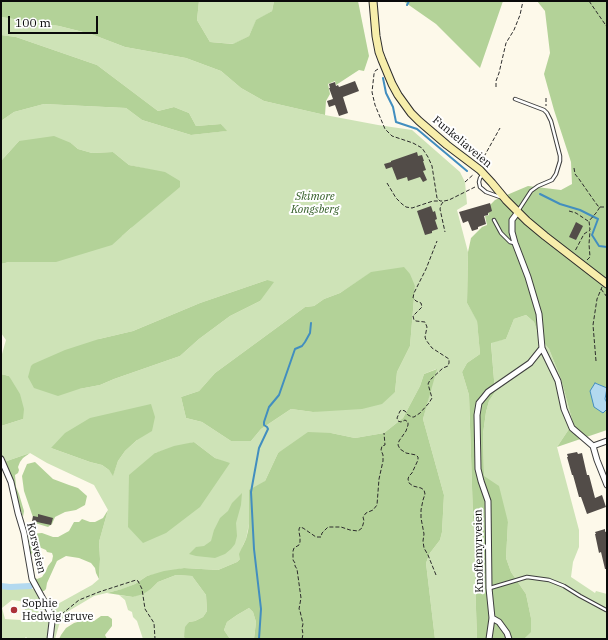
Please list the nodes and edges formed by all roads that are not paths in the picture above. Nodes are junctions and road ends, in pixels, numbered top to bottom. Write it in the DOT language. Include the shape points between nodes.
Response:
graph roads {
  1 [pos="372,1"];
  2 [pos="515,99"];
  3 [pos="484,174"];
  4 [pos="506,200"];
  5 [pos="518,212"];
  6 [pos="494,220"];
  7 [pos="515,243"];
  8 [pos="606,283"];
  9 [pos="542,348"];
  10 [pos="607,441"];
  11 [pos="593,446"];
  12 [pos="1,459"];
  13 [pos="607,485"];
  14 [pos="489,588"];
  15 [pos="606,610"];
  16 [pos="492,618"];
  17 [pos="50,639"];
  18 [pos="489,639"];
  19 [pos="509,639"];
  1 -- 3 [label="street, Funkeliaveien" via="379,52 398,95 419,121"];
  2 -- 5 [label="lane" via="547,113 560,156 552,180 531,191"];
  3 -- 4 [label="street, Funkeliaveien"];
  3 -- 4 [label="lane" via="480,178 480,187"];
  4 -- 5 [label="street, Funkeliaveien"];
  5 -- 7 [label="street" via="512,223"];
  5 -- 8 [label="street, Funkeliaveien"];
  6 -- 7 [label="lane" via="501,233 510,242"];
  7 -- 9 [label="street" via="539,314"];
  9 -- 11 [label="street" via="558,381 564,409 572,428"];
  9 -- 14 [label="street, Knoffemyrveien" via="530,363 488,392 479,403 478,469 488,501"];
  10 -- 11 [label="street"];
  11 -- 13 [label="street"];
  12 -- 17 [label="street, Korsveien" via="11,482 32,579 49,610 52,622"];
  14 -- 15 [label="lane" via="527,577 550,580"];
  14 -- 16 [label="street, Knoffemyrveien"];
  16 -- 18 [label="street, Knoffemyrveien"];
  16 -- 19 [label="street" via="499,622"];
}
